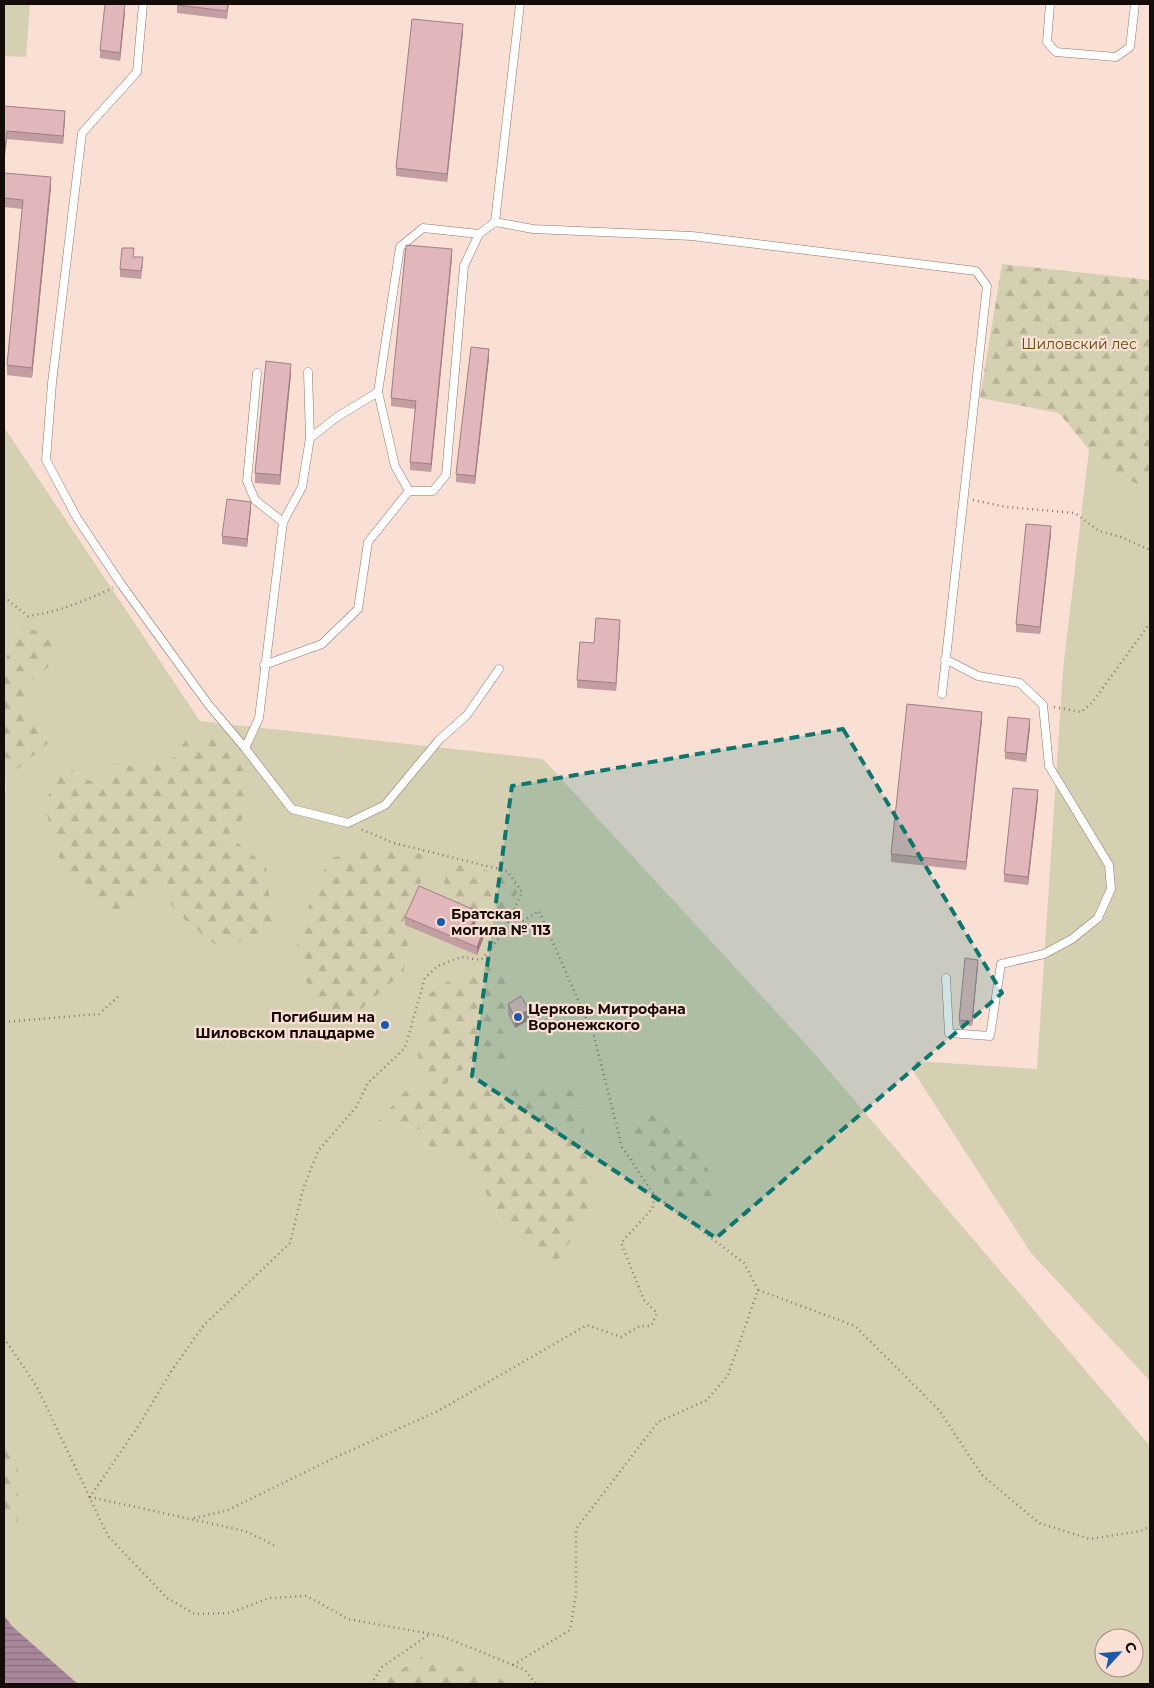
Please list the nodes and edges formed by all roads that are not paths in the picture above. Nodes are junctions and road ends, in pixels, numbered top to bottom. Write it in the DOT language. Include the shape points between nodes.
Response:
graph roads {
  1 [pos="143,4"];
  2 [pos="520,4"];
  3 [pos="1050,4"];
  4 [pos="1135,4"];
  5 [pos="495,222"];
  6 [pos="479,234"];
  7 [pos="308,372"];
  8 [pos="256,373"];
  9 [pos="378,392"];
  10 [pos="310,438"];
  11 [pos="409,491"];
  12 [pos="282,522"];
  13 [pos="945,659"];
  14 [pos="264,665"];
  15 [pos="498,669"];
  16 [pos="942,694"];
  17 [pos="245,748"];
  18 [pos="946,978"];
  1 -- 17 [label="lane" via="137,72 82,133 46,460 76,518 121,584 208,704"];
  2 -- 5 [label="lane"];
  3 -- 4 [label="lane" via="1047,42 1056,52 1116,57 1130,47"];
  5 -- 6 [label="lane"];
  5 -- 13 [label="lane" via="533,228 692,236 976,271 987,286"];
  6 -- 9 [label="lane" via="423,228 400,247"];
  6 -- 11 [label="lane" via="464,266 446,475 433,491"];
  7 -- 10 [label="lane"];
  8 -- 12 [label="lane" via="247,481 255,500"];
  9 -- 10 [label="lane" via="337,416"];
  9 -- 11 [label="lane" via="395,466"];
  10 -- 12 [label="lane" via="302,487"];
  11 -- 14 [label="lane" via="368,542 358,609 322,644"];
  12 -- 14 [label="lane"];
  13 -- 16 [label="lane"];
  13 -- 18 [label="lane" via="978,676 1020,683 1043,705 1049,766 1109,865 1111,889 1098,918 1072,939 1044,954 1001,964 990,1036 949,1033"];
  14 -- 17 [label="lane" via="260,718"];
  15 -- 17 [label="lane" via="467,715 439,740 385,805 348,823 292,809"];
}
